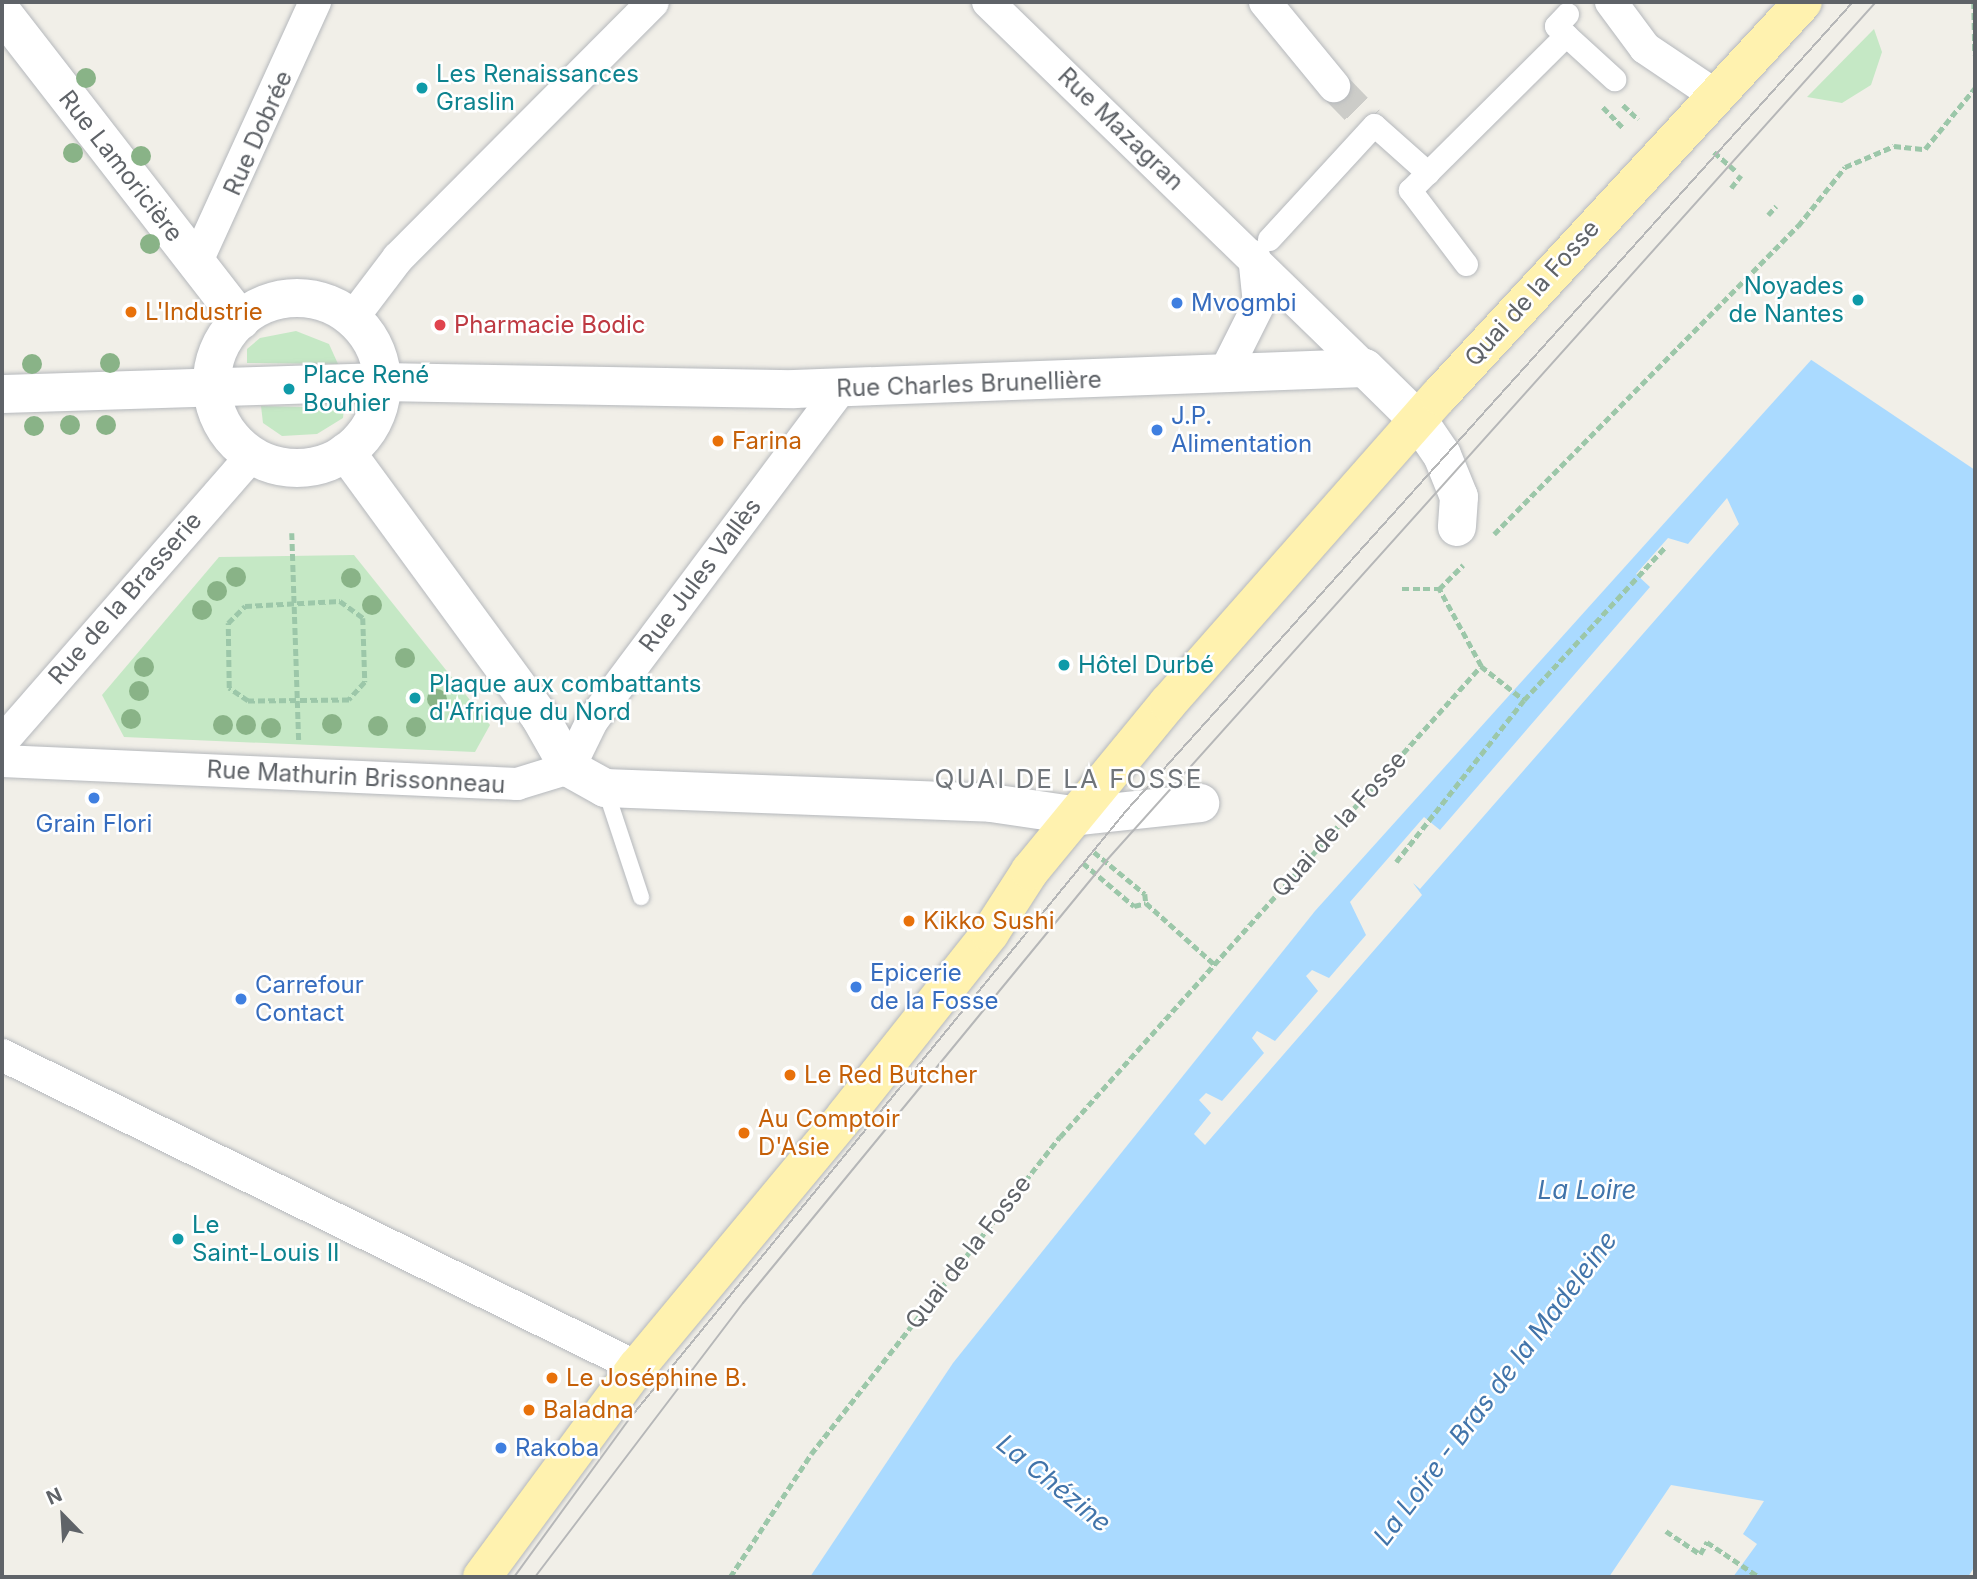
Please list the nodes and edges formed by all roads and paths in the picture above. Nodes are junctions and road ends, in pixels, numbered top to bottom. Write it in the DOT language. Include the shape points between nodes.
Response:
graph roads {
  1 [pos="315,2"];
  2 [pos="653,2"];
  3 [pos="988,2"];
  4 [pos="1611,2"];
  5 [pos="1803,2"];
  6 [pos="1974,2"];
  7 [pos="1282,9"];
  8 [pos="2,12"];
  9 [pos="1975,55"];
  10 [pos="1614,79"];
  11 [pos="1334,86"];
  12 [pos="1975,88"];
  13 [pos="1714,95"];
  14 [pos="1603,108"];
  15 [pos="1622,127"];
  16 [pos="1708,147"];
  17 [pos="1428,173"];
  18 [pos="1731,188"];
  19 [pos="1776,206"];
  20 [pos="1768,215"];
  21 [pos="1793,222"];
  22 [pos="1798,226"];
  23 [pos="1261,248"];
  24 [pos="197,261"];
  25 [pos="1466,264"];
  26 [pos="354,316"];
  27 [pos="241,320"];
  28 [pos="1366,368"];
  29 [pos="1223,376"];
  30 [pos="380,382"];
  31 [pos="214,386"];
  32 [pos="841,388"];
  33 [pos="2,394"];
  34 [pos="1418,420"];
  35 [pos="346,452"];
  36 [pos="251,457"];
  37 [pos="292,533"];
  38 [pos="1470,543"];
  39 [pos="1665,547"];
  40 [pos="1402,589"];
  41 [pos="1439,589"];
  42 [pos="291,602"];
  43 [pos="1480,666"];
  44 [pos="1524,700"];
  45 [pos="296,702"];
  46 [pos="2,742"];
  47 [pos="2,761"];
  48 [pos="569,768"];
  49 [pos="604,788"];
  50 [pos="1200,803"];
  51 [pos="1079,816"];
  52 [pos="1396,862"];
  53 [pos="1074,863"];
  54 [pos="641,897"];
  55 [pos="1214,964"];
  56 [pos="2,1055"];
  57 [pos="637,1367"];
  58 [pos="1666,1531"];
  59 [pos="482,1577"];
  60 [pos="730,1577"];
  61 [pos="1759,1577"];
  1 -- 24 [label="street, Rue Dobrée"];
  2 -- 26 [label="street" via="398,258"];
  3 -- 23 [label="street, Rue Mazagran"];
  4 -- 13 [label="street" via="1645,48"];
  5 -- 13 [label="main road, Quai de la Fosse"];
  6 -- 9 [label="path"];
  7 -- 11 [label="street"];
  8 -- 24 [label="main road, Rue Lamoricière"];
  10 -- 17 [label="street" via="1567,25"];
  12 -- 22 [label="path" via="1925,149 1894,146 1845,167"];
  13 -- 34 [label="main road, Quai de la Fosse"];
  14 -- 15 [label="path"];
  16 -- 18 [label="path" via="1739,174"];
  17 -- 23 [label="street" via="1374,125"];
  17 -- 25 [label="street" via="1410,190"];
  19 -- 20 [label="path"];
  21 -- 22 [label="path"];
  22 -- 38 [label="path"];
  23 -- 28 [label="street, Rue Mazagran"];
  23 -- 29 [label="street" via="1259,304"];
  24 -- 27 [label="main road, Rue Lamoricière"];
  26 -- 27 [label="main road" via="327,300 297,295 267,302"];
  26 -- 30 [label="main road" via="370,340"];
  27 -- 31 [label="main road" via="219,349"];
  28 -- 29 [label="main road, Rue Charles Brunellière"];
  28 -- 34 [label="main road"];
  29 -- 32 [label="main road, Rue Charles Brunellière"];
  30 -- 31 [label="main road, Rue Charles Brunellière"];
  30 -- 32 [label="main road, Rue Charles Brunellière"];
  30 -- 35 [label="main road" via="373,422"];
  31 -- 33 [label="main road, Rue Charles Brunellière"];
  31 -- 36 [label="main road" via="223,426"];
  32 -- 48 [label="street, Rue Jules Vallès" via="592,721"];
  34 -- 38 [label="main road" via="1451,471"];
  34 -- 51 [label="main road, Quai de la Fosse" via="1168,703"];
  35 -- 36 [label="main road" via="300,469"];
  35 -- 48 [label="main road" via="540,717"];
  36 -- 46 [label="street, Rue de la Brasserie"];
  37 -- 42 [label="path"];
  38 -- 41 [label="path"];
  39 -- 44 [label="path"];
  40 -- 41 [label="path"];
  41 -- 43 [label="path"];
  42 -- 45 [label="path"];
  42 -- 45 [label="path" via="245,606 228,623 229,688 248,701"];
  42 -- 45 [label="path" via="340,601 363,618 365,682 349,700"];
  43 -- 44 [label="path"];
  43 -- 55 [label="path, Quai de la Fosse"];
  44 -- 52 [label="path"];
  47 -- 48 [label="street, Rue Mathurin Brissonneau" via="517,784"];
  48 -- 49 [label="main road"];
  49 -- 51 [label="main road" via="991,803"];
  49 -- 54 [label="lane"];
  50 -- 51 [label="main road"];
  51 -- 57 [label="main road, Quai de la Fosse" via="1030,871 990,933 855,1104"];
  53 -- 55 [label="path" via="1083,863 1134,906 1146,903"];
  55 -- 60 [label="path, Quai de la Fosse" via="980,1235 811,1454"];
  56 -- 57 [label="street"];
  57 -- 59 [label="main road, Quai de la Fosse"];
  58 -- 61 [label="path" via="1700,1554 1707,1542"];
}
